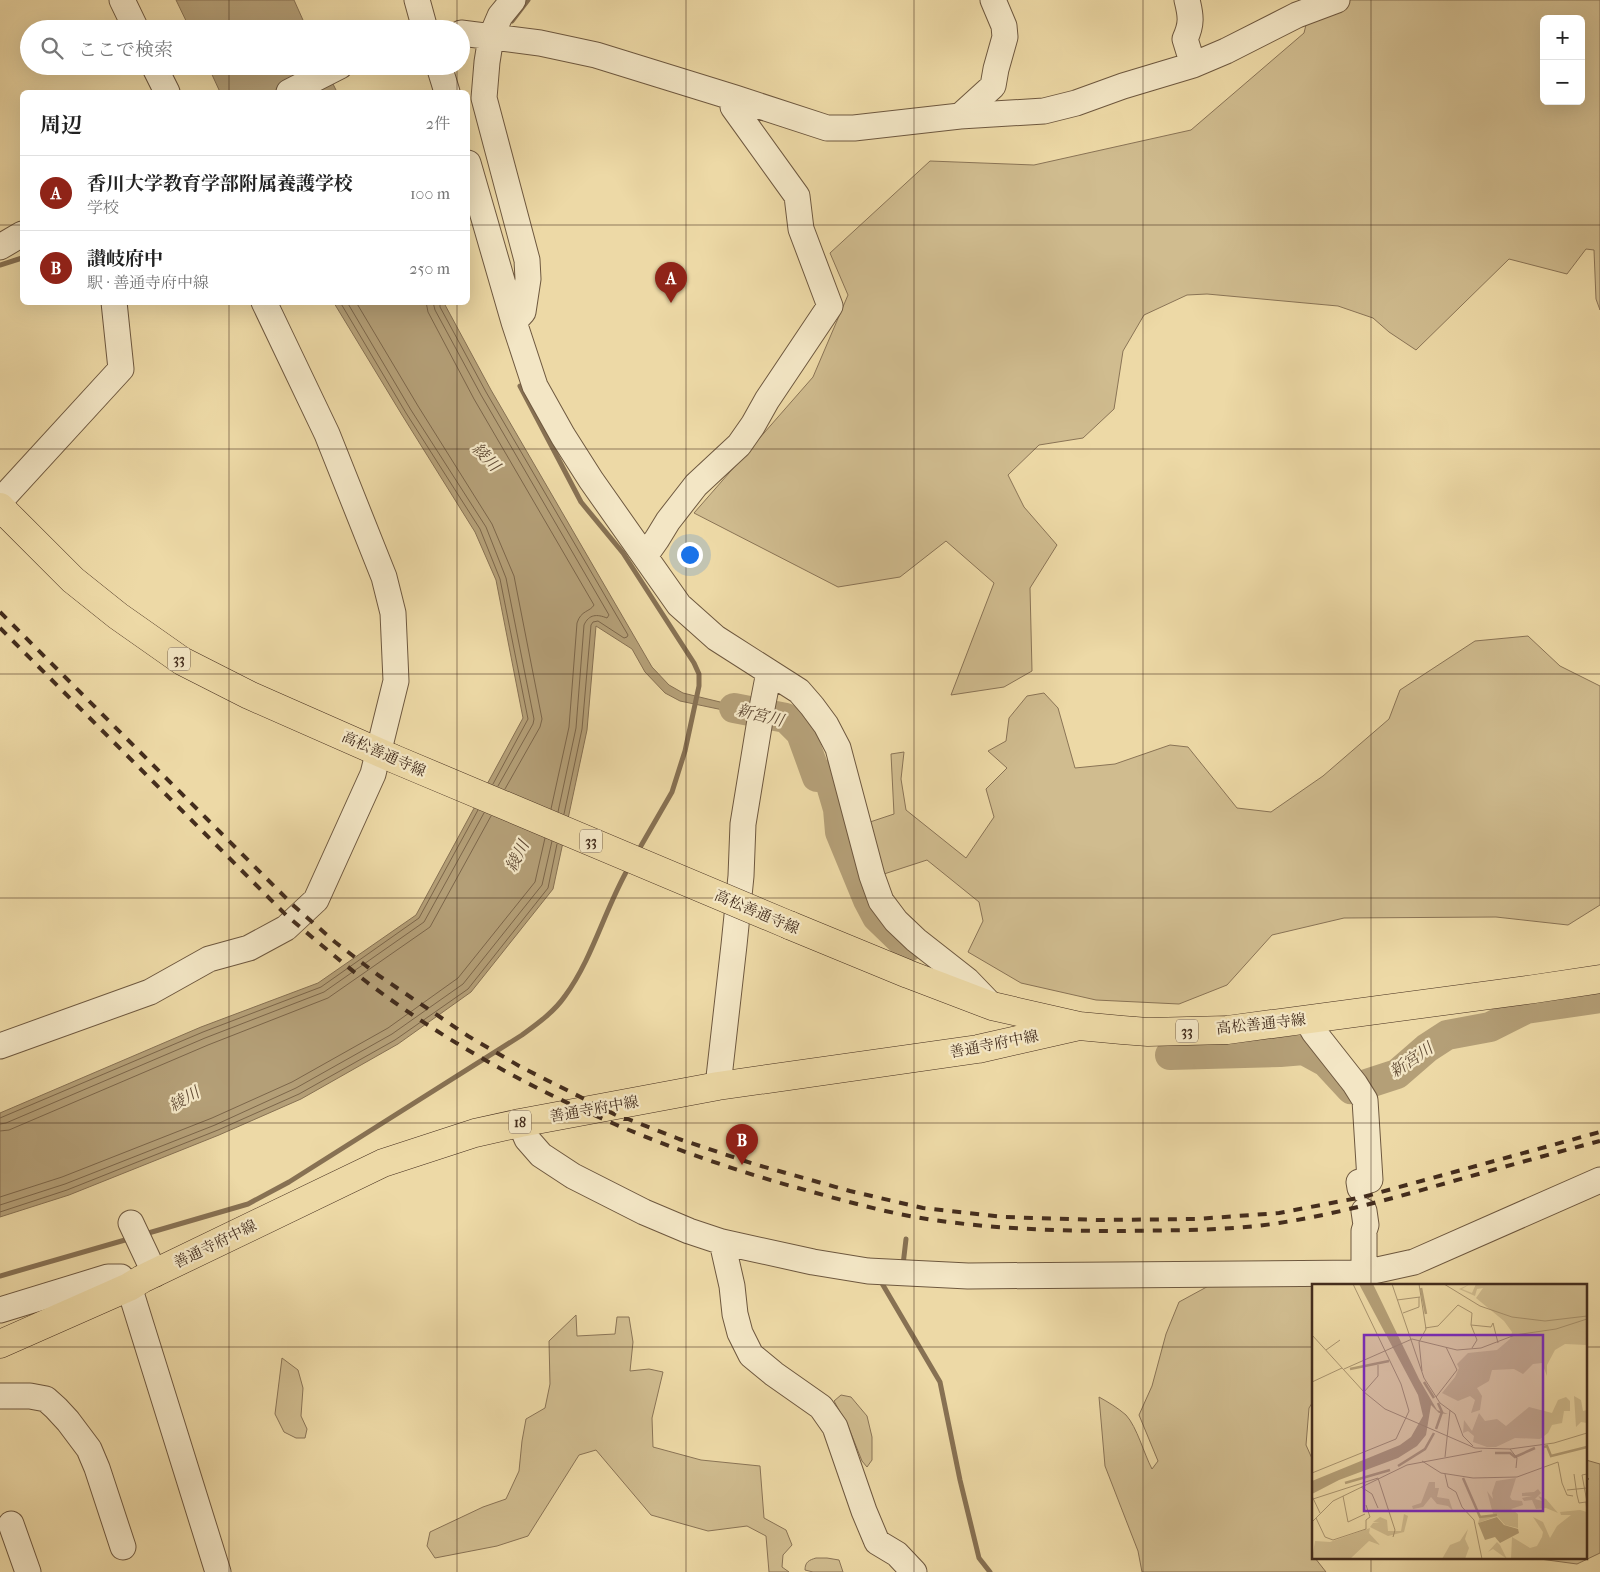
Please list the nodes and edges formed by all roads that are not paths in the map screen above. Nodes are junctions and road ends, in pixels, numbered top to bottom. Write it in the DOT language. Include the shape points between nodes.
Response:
graph roads {
  1 [pos="122,0"];
  2 [pos="417,0"];
  3 [pos="513,0"];
  4 [pos="992,0"];
  5 [pos="1187,0"];
  6 [pos="1337,0"];
  7 [pos="132,20"];
  8 [pos="423,20"];
  9 [pos="470,34"];
  10 [pos="491,37"];
  11 [pos="1193,65"];
  12 [pos="158,75"];
  13 [pos="322,75"];
  14 [pos="442,75"];
  15 [pos="165,90"];
  16 [pos="293,90"];
  17 [pos="446,90"];
  18 [pos="736,98"];
  19 [pos="960,116"];
  20 [pos="470,170"];
  21 [pos="20,235"];
  22 [pos="0,246"];
  23 [pos="114,305"];
  24 [pos="265,305"];
  25 [pos="514,322"];
  26 [pos="0,501"];
  27 [pos="0,507"];
  28 [pos="645,556"];
  29 [pos="769,672"];
  30 [pos="385,754"];
  31 [pos="1600,979"];
  32 [pos="992,1006"];
  33 [pos="1307,1020"];
  34 [pos="1079,1026"];
  35 [pos="0,1046"];
  36 [pos="991,1046"];
  37 [pos="718,1086"];
  38 [pos="520,1122"];
  39 [pos="1600,1180"];
  40 [pos="136,1234"];
  41 [pos="722,1242"];
  42 [pos="1364,1273"];
  43 [pos="155,1274"];
  44 [pos="129,1287"];
  45 [pos="0,1310"];
  46 [pos="0,1344"];
  47 [pos="0,1396"];
  48 [pos="11,1524"];
  49 [pos="123,1548"];
  50 [pos="28,1572"];
  51 [pos="218,1572"];
  52 [pos="914,1572"];
  1 -- 7 [label="street"];
  2 -- 8 [label="street"];
  3 -- 10 [label="street" via="500,16"];
  4 -- 19 [label="street" via="1004,26 1005,38 993,86"];
  5 -- 11 [label="street" via="1190,28 1185,39"];
  6 -- 11 [label="street" via="1297,15"];
  9 -- 10 [label="street"];
  10 -- 18 [label="street" via="596,55"];
  10 -- 25 [label="street" via="484,98 527,260 523,312"];
  11 -- 19 [label="street" via="1044,111"];
  12 -- 15 [label="street"];
  13 -- 16 [label="street"];
  14 -- 17 [label="street"];
  18 -- 19 [label="street" via="827,128"];
  18 -- 28 [label="street" via="733,107 797,196 801,229 830,306 739,445 696,485"];
  20 -- 25 [label="street"];
  21 -- 22 [label="street"];
  23 -- 26 [label="street" via="121,369"];
  24 -- 30 [label="street" via="326,434 384,577 393,613 396,681"];
  25 -- 28 [label="street" via="535,386 591,480"];
  27 -- 30 [label="main road, 高松善通寺線 / 33" via="73,580 182,661 248,695"];
  28 -- 29 [label="street" via="679,605 716,638"];
  29 -- 32 [label="street" via="799,690 826,725 838,748 881,901 896,922 967,980"];
  29 -- 37 [label="street" via="743,824 741,876"];
  30 -- 32 [label="main road, 高松善通寺線 / 33, bridge" via="789,925"];
  30 -- 35 [label="street" via="316,900 286,928 248,948 209,959 150,992"];
  31 -- 33 [label="main road, 高松善通寺線 / 33"];
  32 -- 34 [label="main road, 高松善通寺線 / 33"];
  32 -- 36 [label="main road" via="998,1019 999,1033"];
  33 -- 34 [label="main road, 高松善通寺線 / 33" via="1227,1030 1158,1031"];
  33 -- 42 [label="street" via="1358,1087 1364,1100 1370,1180 1359,1182 1366,1225"];
  34 -- 36 [label="main road, 善通寺府中線 / 18"];
  36 -- 37 [label="main road, 善通寺府中線 / 18"];
  37 -- 38 [label="main road, 善通寺府中線 / 18"];
  38 -- 41 [label="street" via="528,1139 541,1154 573,1176 644,1212"];
  38 -- 43 [label="main road, 善通寺府中線 / 18" via="383,1163"];
  39 -- 42 [label="street" via="1414,1262"];
  40 -- 43 [label="street"];
  41 -- 42 [label="street" via="868,1271 968,1276"];
  41 -- 52 [label="street" via="740,1333 751,1355 821,1407 836,1427 877,1542 897,1554"];
  43 -- 44 [label="main road, 善通寺府中線 / 18"];
  44 -- 45 [label="street" via="121,1277 108,1277"];
  44 -- 46 [label="main road, 善通寺府中線 / 18"];
  44 -- 51 [label="street"];
  47 -- 49 [label="street" via="46,1398 68,1422 89,1449"];
  48 -- 50 [label="street"];
}
